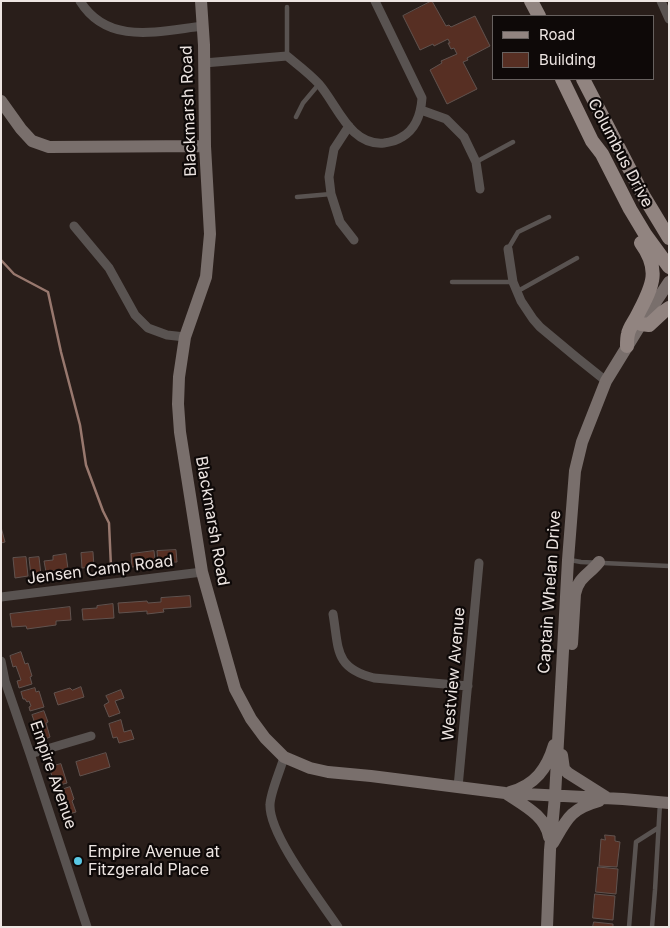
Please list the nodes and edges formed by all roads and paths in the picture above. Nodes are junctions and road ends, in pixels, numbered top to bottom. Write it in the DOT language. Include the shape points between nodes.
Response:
graph roads {
  1 [pos="80,1"];
  2 [pos="201,1"];
  3 [pos="375,1"];
  4 [pos="531,1"];
  5 [pos="660,1"];
  6 [pos="287,7"];
  7 [pos="538,15"];
  8 [pos="669,19"];
  9 [pos="202,26"];
  10 [pos="288,56"];
  11 [pos="204,63"];
  12 [pos="562,80"];
  13 [pos="583,80"];
  14 [pos="319,84"];
  15 [pos="1,101"];
  16 [pos="421,110"];
  17 [pos="296,117"];
  18 [pos="348,126"];
  19 [pos="513,142"];
  20 [pos="205,146"];
  21 [pos="476,162"];
  22 [pos="480,189"];
  23 [pos="331,194"];
  24 [pos="297,197"];
  25 [pos="625,200"];
  26 [pos="549,216"];
  27 [pos="74,226"];
  28 [pos="669,238"];
  29 [pos="354,240"];
  30 [pos="508,249"];
  31 [pos="578,258"];
  32 [pos="669,267"];
  33 [pos="452,282"];
  34 [pos="513,282"];
  35 [pos="669,282"];
  36 [pos="518,291"];
  37 [pos="669,308"];
  38 [pos="640,324"];
  39 [pos="185,337"];
  40 [pos="627,346"];
  41 [pos="606,380"];
  42 [pos="568,560"];
  43 [pos="599,562"];
  44 [pos="479,563"];
  45 [pos="669,566"];
  46 [pos="202,572"];
  47 [pos="1,597"];
  48 [pos="333,614"];
  49 [pos="1,661"];
  50 [pos="468,686"];
  51 [pos="560,696"];
  52 [pos="559,730"];
  53 [pos="91,736"];
  54 [pos="30,754"];
  55 [pos="284,757"];
  56 [pos="458,787"];
  57 [pos="505,793"];
  58 [pos="555,796"];
  59 [pos="608,799"];
  60 [pos="664,802"];
  61 [pos="658,828"];
  62 [pos="550,850"];
  63 [pos="87,927"];
  64 [pos="338,927"];
  65 [pos="547,927"];
  66 [pos="629,927"];
  67 [pos="652,927"];
  1 -- 9 [label="street" via="102,24 118,31 142,33"];
  2 -- 9 [label="street, Blackmarsh Road"];
  3 -- 16 [label="street" via="422,98"];
  4 -- 7 [label="main road"];
  5 -- 8 [label="street"];
  6 -- 10 [label="lane"];
  9 -- 11 [label="street, Blackmarsh Road"];
  10 -- 11 [label="street"];
  10 -- 14 [label="street"];
  11 -- 20 [label="street, Blackmarsh Road"];
  12 -- 25 [label="main road, Columbus Drive"];
  13 -- 28 [label="main road, Columbus Drive"];
  14 -- 17 [label="lane"];
  14 -- 18 [label="street"];
  15 -- 20 [label="street" via="32,141 49,147"];
  16 -- 18 [label="street" via="414,126 394,142 376,144 366,141"];
  16 -- 21 [label="street" via="446,119 464,137"];
  18 -- 23 [label="street" via="334,150 329,177"];
  19 -- 21 [label="lane"];
  20 -- 39 [label="street, Blackmarsh Road" via="210,234 206,278"];
  21 -- 22 [label="street"];
  23 -- 24 [label="lane"];
  23 -- 29 [label="street" via="340,222"];
  25 -- 32 [label="main road, Columbus Drive"];
  25 -- 40 [label="main road" via="624,214 649,256 653,269 651,286 628,333"];
  26 -- 30 [label="lane" via="518,232"];
  27 -- 39 [label="street" via="109,268 135,315 148,328"];
  30 -- 34 [label="street"];
  31 -- 36 [label="lane"];
  33 -- 34 [label="lane"];
  34 -- 36 [label="street"];
  35 -- 38 [label="street, Captain Whelan Drive"];
  36 -- 41 [label="street" via="526,309 540,327"];
  37 -- 38 [label="main road" via="649,325"];
  38 -- 40 [label="street, Captain Whelan Drive"];
  39 -- 46 [label="street, Blackmarsh Road" via="179,377 180,432"];
  40 -- 41 [label="street, Captain Whelan Drive"];
  41 -- 42 [label="street, Captain Whelan Drive" via="582,442 575,471"];
  42 -- 43 [label="lane"];
  42 -- 51 [label="street, Captain Whelan Drive"];
  43 -- 45 [label="lane"];
  43 -- 51 [label="street" via="577,586 568,688"];
  44 -- 50 [label="street, Westview Avenue"];
  46 -- 47 [label="street, Jensen Camp Road"];
  46 -- 55 [label="street, Blackmarsh Road" via="235,689 251,719"];
  48 -- 50 [label="street" via="340,656 353,671 374,678"];
  49 -- 54 [label="street, Empire Avenue"];
  50 -- 56 [label="street, Westview Avenue"];
  51 -- 52 [label="street, Captain Whelan Drive"];
  52 -- 57 [label="street" via="550,759 536,778"];
  52 -- 58 [label="street, Captain Whelan Drive"];
  52 -- 59 [label="street" via="564,769"];
  53 -- 54 [label="street"];
  54 -- 63 [label="street, Empire Avenue"];
  55 -- 56 [label="street, Blackmarsh Road" via="328,772"];
  55 -- 64 [label="street" via="270,802 274,827"];
  56 -- 57 [label="street, Blackmarsh Road"];
  57 -- 58 [label="street, Blackmarsh Road"];
  57 -- 62 [label="street" via="542,820"];
  58 -- 59 [label="street, Blackmarsh Road"];
  58 -- 62 [label="street, Captain Whelan Drive"];
  59 -- 60 [label="street, Blackmarsh Road"];
  59 -- 62 [label="street" via="575,811"];
  60 -- 61 [label="lane"];
  61 -- 66 [label="lane" via="636,842"];
  61 -- 67 [label="lane"];
  62 -- 65 [label="street, Captain Whelan Drive"];
}
